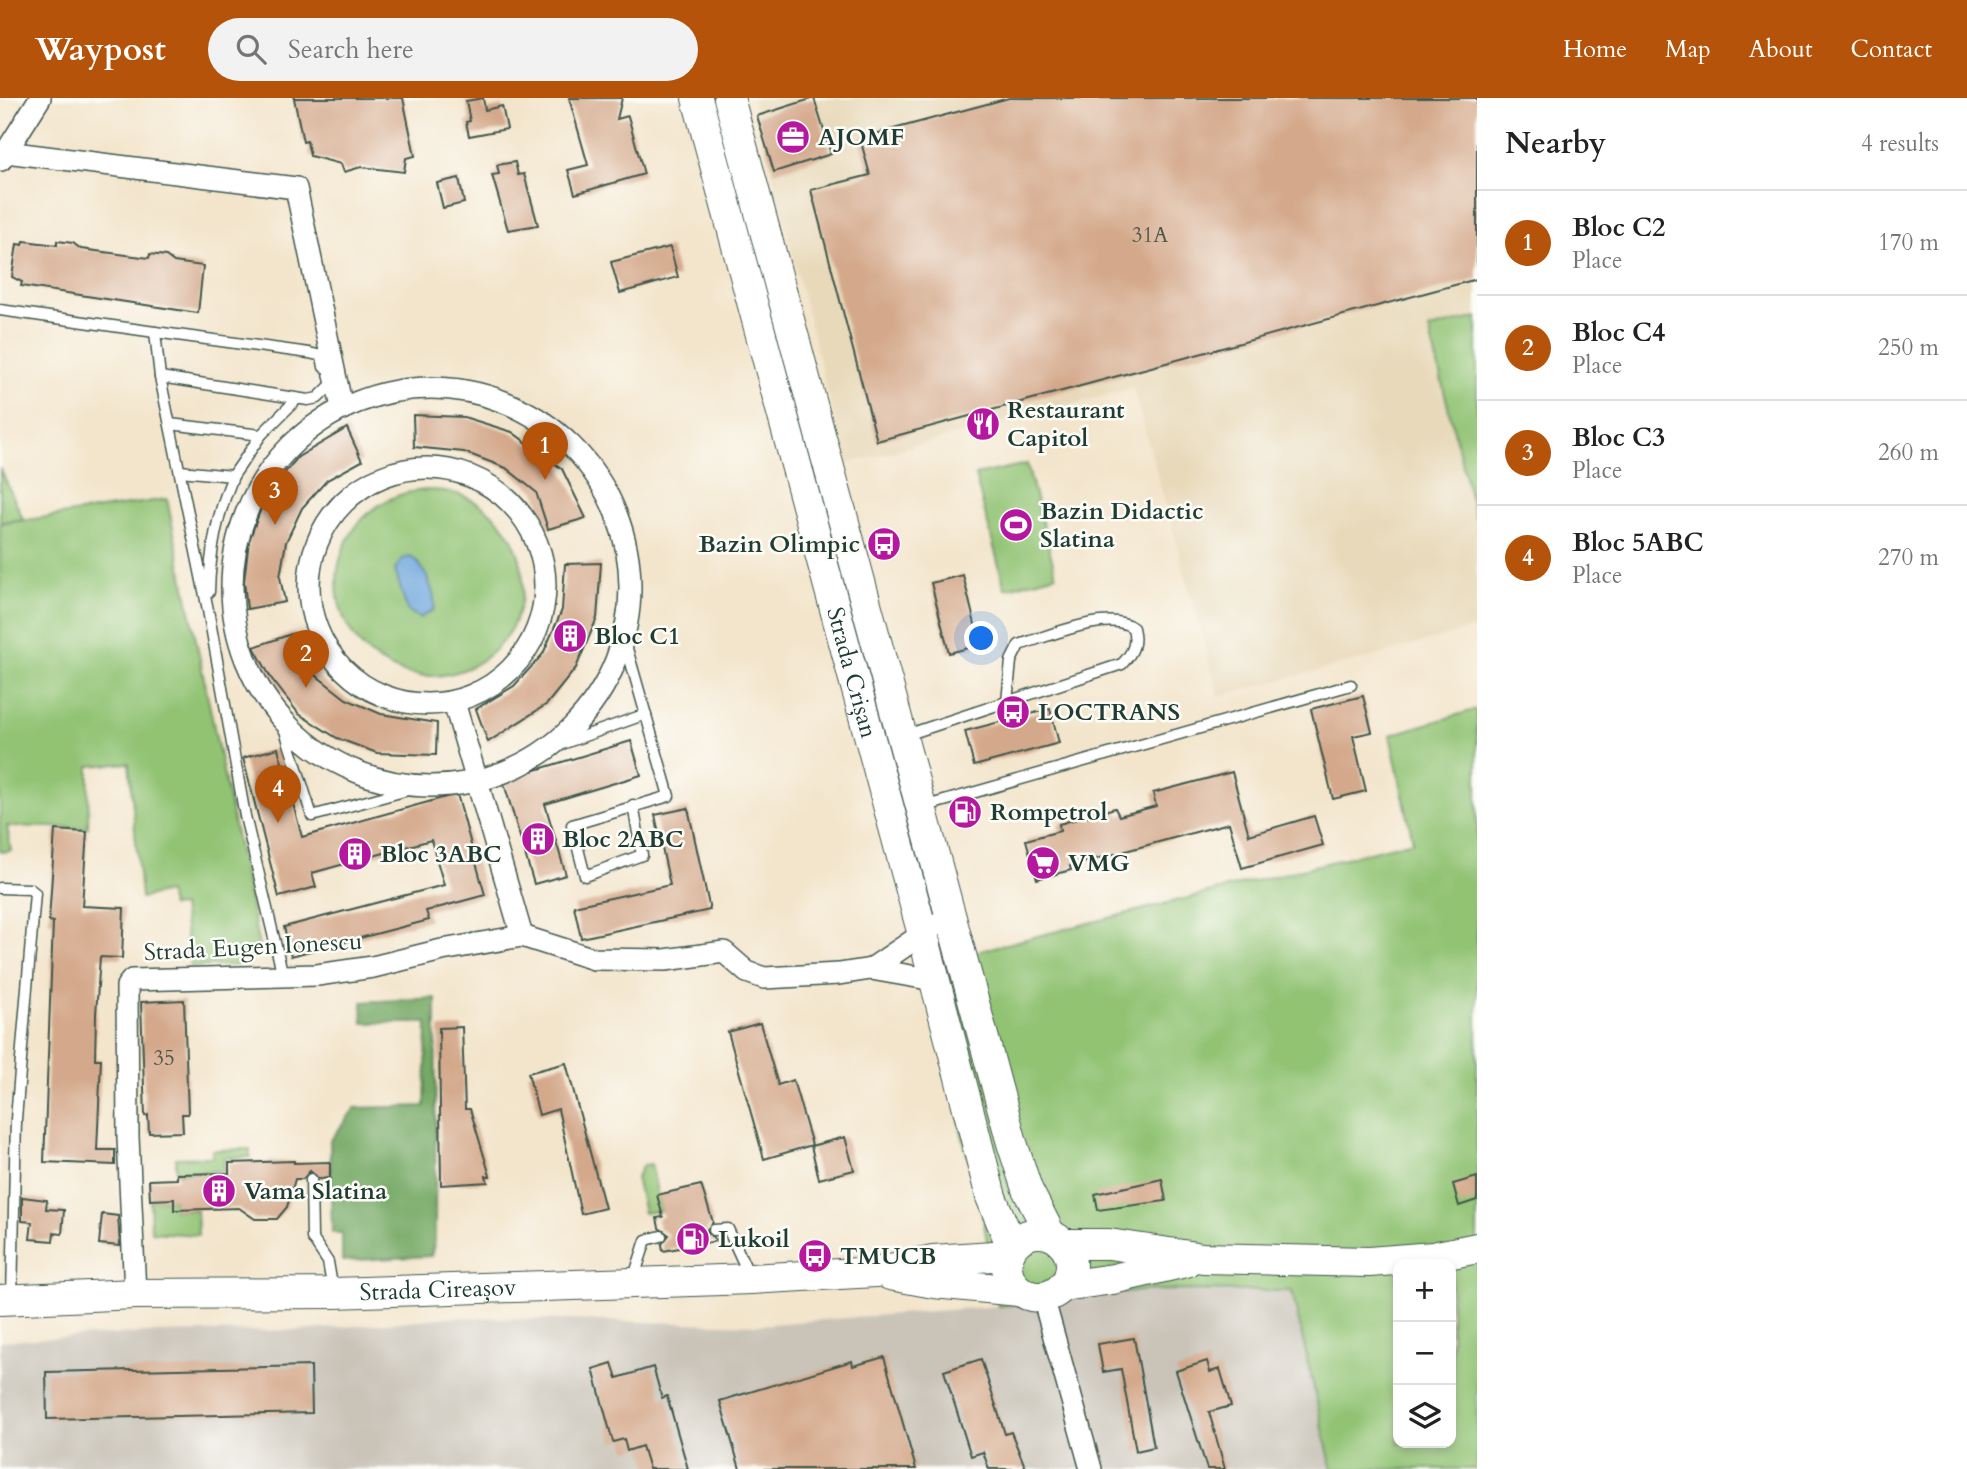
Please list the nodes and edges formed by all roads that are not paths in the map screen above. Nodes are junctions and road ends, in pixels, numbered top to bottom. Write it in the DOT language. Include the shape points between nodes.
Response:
graph roads {
  1 [pos="40,98"];
  2 [pos="719,108"];
  3 [pos="3,157"];
  4 [pos="0,310"];
  5 [pos="155,331"];
  6 [pos="160,377"];
  7 [pos="336,394"];
  8 [pos="297,399"];
  9 [pos="170,424"];
  10 [pos="261,435"];
  11 [pos="180,471"];
  12 [pos="233,476"];
  13 [pos="208,610"];
  14 [pos="624,638"];
  15 [pos="1351,685"];
  16 [pos="454,702"];
  17 [pos="1007,702"];
  18 [pos="646,714"];
  19 [pos="282,720"];
  20 [pos="903,736"];
  21 [pos="548,749"];
  22 [pos="476,782"];
  23 [pos="419,787"];
  24 [pos="633,804"];
  25 [pos="922,807"];
  26 [pos="0,888"];
  27 [pos="949,916"];
  28 [pos="922,931"];
  29 [pos="522,936"];
  30 [pos="871,969"];
  31 [pos="283,976"];
  32 [pos="934,980"];
  33 [pos="311,1179"];
  34 [pos="715,1230"];
  35 [pos="661,1236"];
  36 [pos="1057,1239"];
  37 [pos="1477,1248"];
  38 [pos="1010,1251"];
  39 [pos="1203,1258"];
  40 [pos="876,1272"];
  41 [pos="751,1279"];
  42 [pos="632,1283"];
  43 [pos="1042,1291"];
  44 [pos="334,1293"];
  45 [pos="135,1294"];
  46 [pos="6,1299"];
  47 [pos="1091,1469"];
  1 -- 3 [label="street"];
  2 -- 20 [label="main road, Strada Crișan"];
  2 -- 28 [label="main road, Strada Crișan"];
  3 -- 7 [label="street" via="296,188"];
  4 -- 5 [label="lane"];
  5 -- 6 [label="lane"];
  5 -- 7 [label="lane" via="322,356"];
  6 -- 8 [label="lane"];
  6 -- 9 [label="lane"];
  7 -- 8 [label="lane"];
  7 -- 14 [label="street" via="433,387 480,393 524,410 562,436 594,471 619,517 628,551 631,595"];
  7 -- 19 [label="street" via="260,485 238,537 232,593 241,649 258,687"];
  8 -- 10 [label="lane"];
  9 -- 10 [label="lane"];
  9 -- 11 [label="lane"];
  10 -- 12 [label="lane"];
  11 -- 12 [label="lane"];
  11 -- 13 [label="lane"];
  12 -- 13 [label="lane" via="217,516"];
  13 -- 31 [label="lane" via="245,816"];
  14 -- 18 [label="lane"];
  14 -- 21 [label="street" via="596,700"];
  15 -- 25 [label="lane"];
  16 -- 16 [label="street" via="482,691 507,673 527,650 540,622 545,592 542,561 530,528 508,500 480,480 446,469 411,468 377,478 349,497 326,523 312,554 308,588 313,622 329,654 353,680 384,697 418,705"];
  16 -- 22 [label="street"];
  17 -- 17 [label="lane" via="1122,664 1133,652 1133,628 1116,620 1101,621 1019,645 1011,661"];
  17 -- 20 [label="lane"];
  18 -- 21 [label="lane"];
  18 -- 24 [label="lane" via="668,796"];
  19 -- 23 [label="street" via="321,754 368,777"];
  19 -- 23 [label="lane" via="312,816"];
  20 -- 25 [label="main road, Strada Crișan"];
  21 -- 22 [label="street" via="514,769"];
  22 -- 23 [label="street"];
  22 -- 29 [label="street"];
  24 -- 24 [label="lane" via="642,855 585,876 572,825"];
  25 -- 27 [label="main road, Strada Crișan"];
  26 -- 46 [label="lane" via="35,893"];
  27 -- 28 [label="street, Strada Eugen Ionescu"];
  27 -- 36 [label="main road, Strada Crișan" via="1027,1188"];
  28 -- 30 [label="street, Strada Eugen Ionescu"];
  28 -- 32 [label="main road, Strada Crișan"];
  29 -- 30 [label="street, Strada Eugen Ionescu" via="594,959 664,960 724,952 747,972 764,978"];
  29 -- 31 [label="street, Strada Eugen Ionescu" via="373,967"];
  30 -- 32 [label="street, Strada Eugen Ionescu"];
  31 -- 45 [label="street, Strada Eugen Ionescu" via="132,980 127,986"];
  32 -- 38 [label="main road, Strada Crișan" via="995,1211"];
  33 -- 44 [label="lane" via="312,1238 328,1262"];
  34 -- 41 [label="lane" via="728,1229"];
  35 -- 42 [label="lane" via="646,1240"];
  36 -- 38 [label="main road" via="1029,1234"];
  36 -- 39 [label="main road, Strada Cireașov"];
  36 -- 43 [label="main road" via="1071,1265"];
  37 -- 39 [label="main road, Strada Cireașov" via="1369,1262"];
  38 -- 40 [label="main road, Strada Cireașov" via="933,1259"];
  38 -- 43 [label="main road" via="1008,1275"];
  39 -- 43 [label="main road, Strada Cireașov"];
  40 -- 41 [label="main road, Strada Cireașov"];
  40 -- 43 [label="main road, Strada Cireașov" via="934,1283"];
  41 -- 42 [label="main road, Strada Cireașov"];
  42 -- 44 [label="main road, Strada Cireașov"];
  43 -- 47 [label="street"];
  44 -- 45 [label="main road, Strada Cireașov"];
  45 -- 46 [label="main road, Strada Cireașov"];
}
